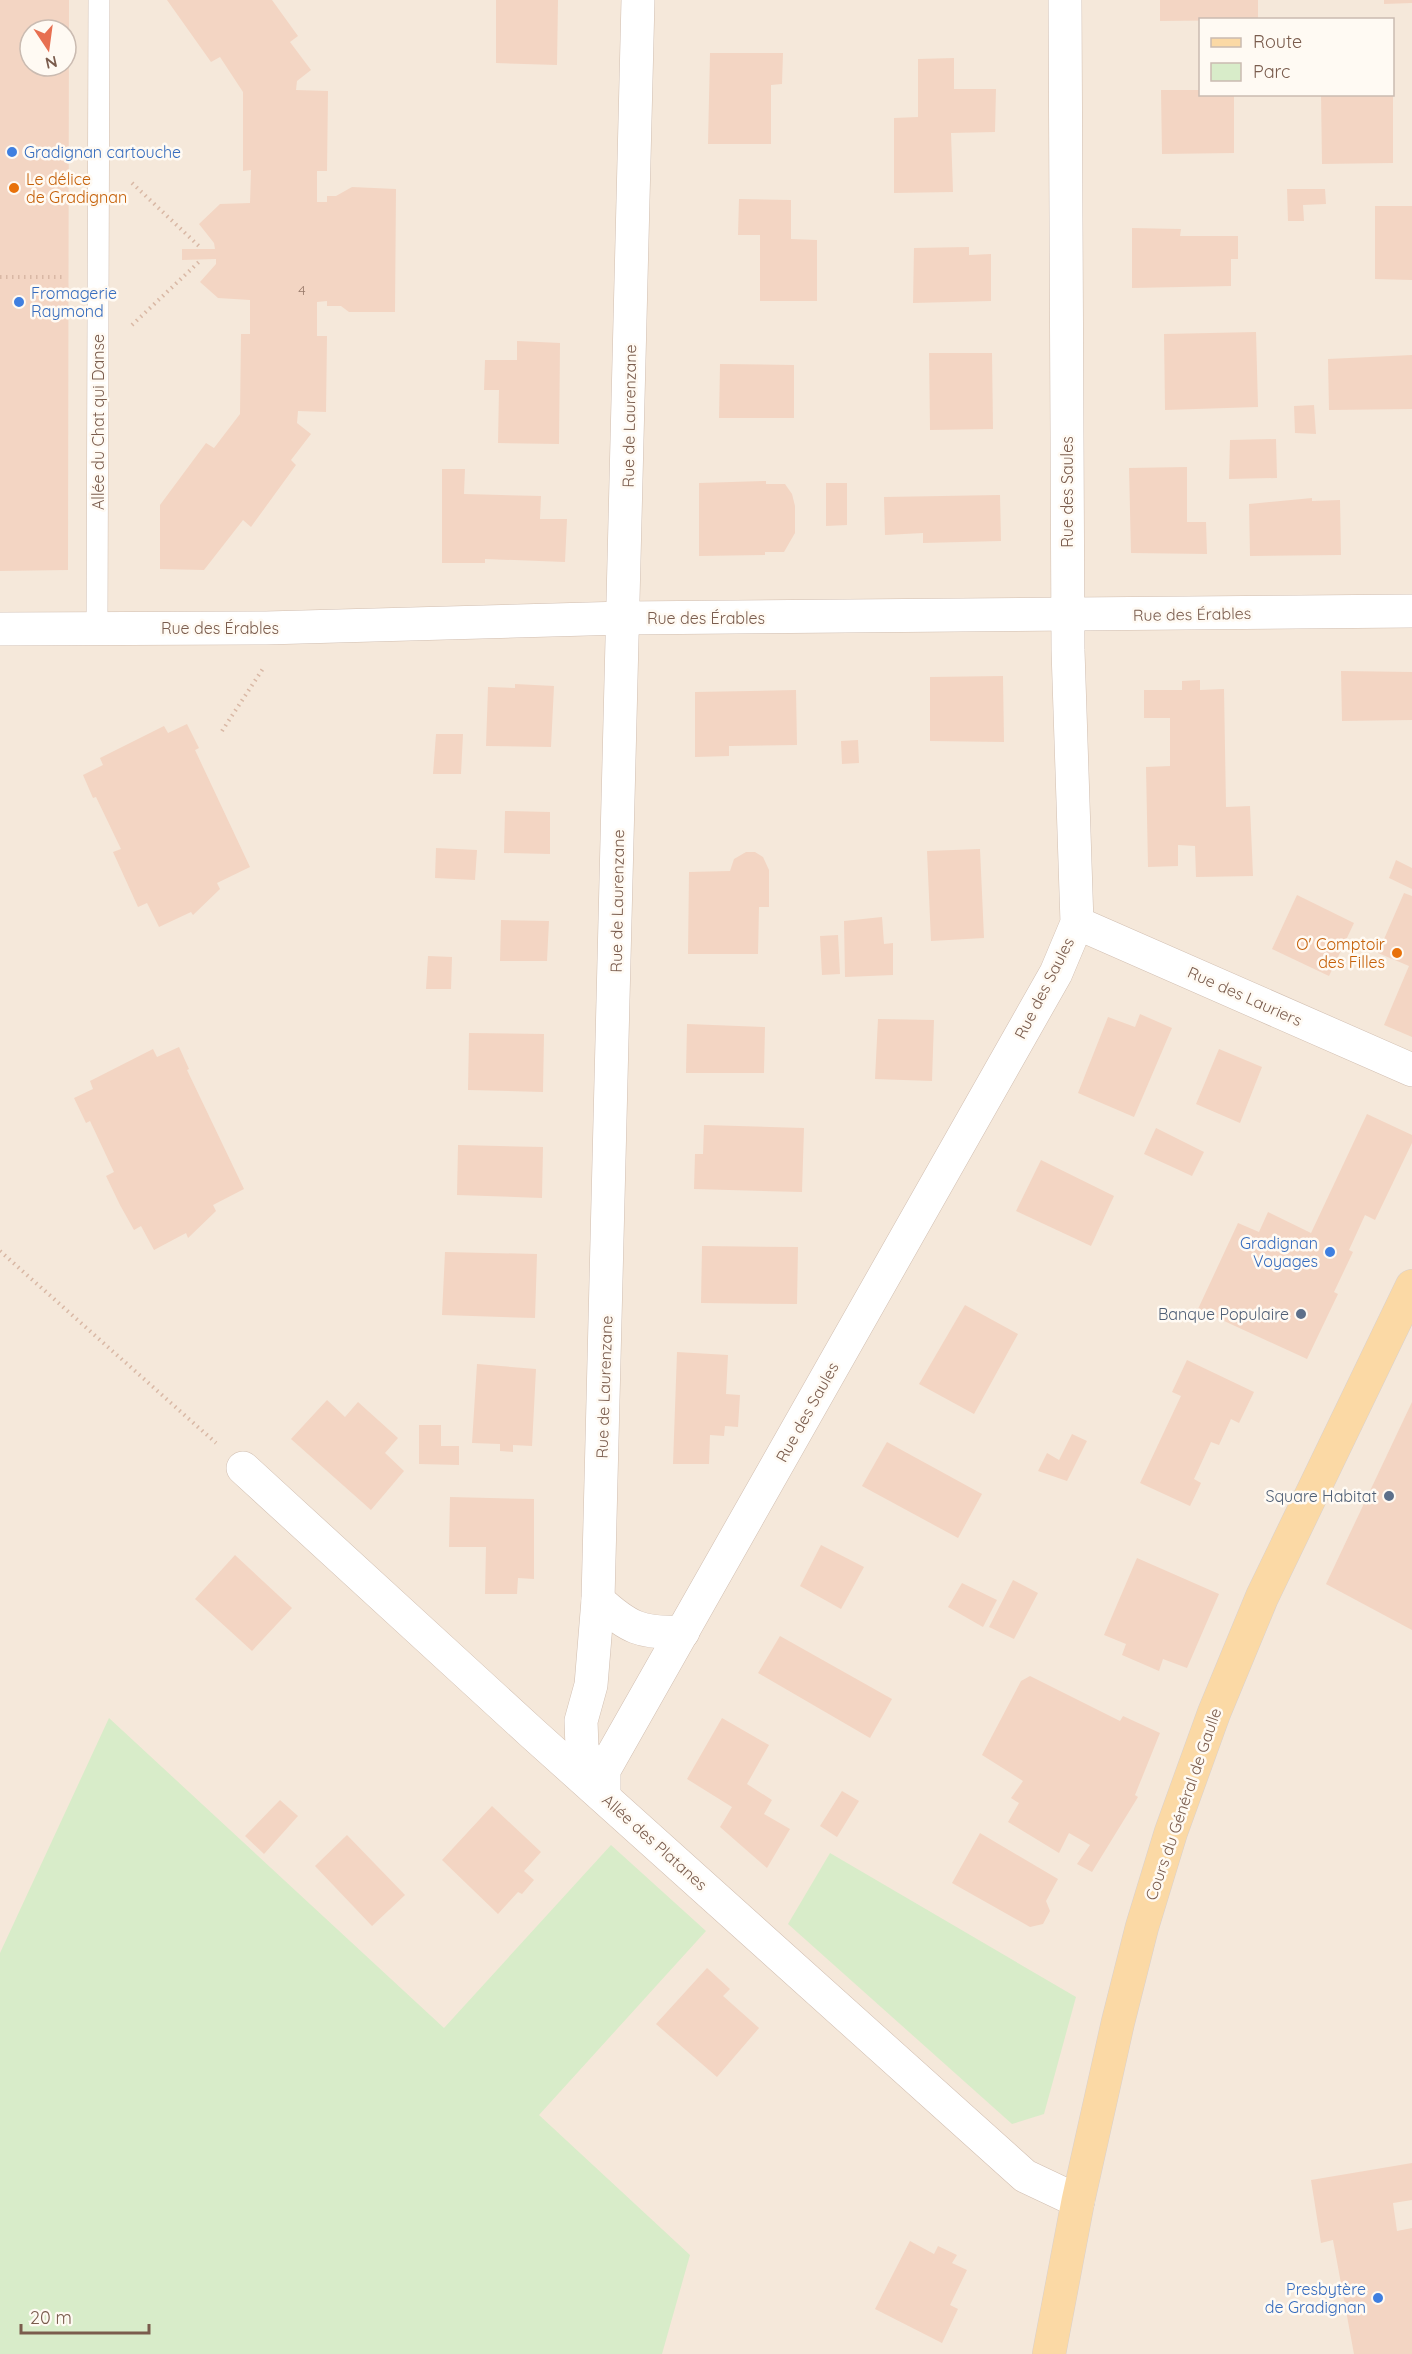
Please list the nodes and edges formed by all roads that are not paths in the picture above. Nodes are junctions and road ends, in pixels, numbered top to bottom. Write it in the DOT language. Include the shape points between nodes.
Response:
graph roads {
  1 [pos="99,0"];
  2 [pos="638,0"];
  3 [pos="1065,0"];
  4 [pos="1412,611"];
  5 [pos="1068,615"];
  6 [pos="624,618"];
  7 [pos="98,628"];
  8 [pos="0,629"];
  9 [pos="1077,923"];
  10 [pos="1412,1070"];
  11 [pos="1412,1286"];
  12 [pos="243,1467"];
  13 [pos="598,1600"];
  14 [pos="683,1632"];
  15 [pos="604,1796"];
  16 [pos="1078,2201"];
  17 [pos="1049,2354"];
  1 -- 7 [label="lane, Allée du Chat qui Danse"];
  2 -- 6 [label="street, Rue de Laurenzane"];
  3 -- 5 [label="street, Rue des Saules"];
  4 -- 5 [label="street, Rue des Érables"];
  5 -- 6 [label="street, Rue des Érables"];
  5 -- 9 [label="street, Rue des Saules"];
  6 -- 7 [label="street, Rue des Érables" via="266,628"];
  6 -- 13 [label="street, Rue de Laurenzane"];
  7 -- 8 [label="street, Rue des Érables"];
  9 -- 10 [label="street, Rue des Lauriers"];
  9 -- 14 [label="street, Rue des Saules" via="1056,973"];
  11 -- 16 [label="main road, Cours du Général de Gaulle" via="1262,1597 1214,1713 1142,1927"];
  12 -- 15 [label="street, Allée des Platanes"];
  13 -- 14 [label="street" via="617,1618 643,1631"];
  13 -- 15 [label="street, Rue de Laurenzane" via="591,1684 581,1721 582,1748"];
  14 -- 15 [label="street, Rue des Saules" via="604,1770"];
  15 -- 16 [label="street, Allée des Platanes" via="1026,2176"];
  16 -- 17 [label="main road, Cours du Général de Gaulle"];
}
